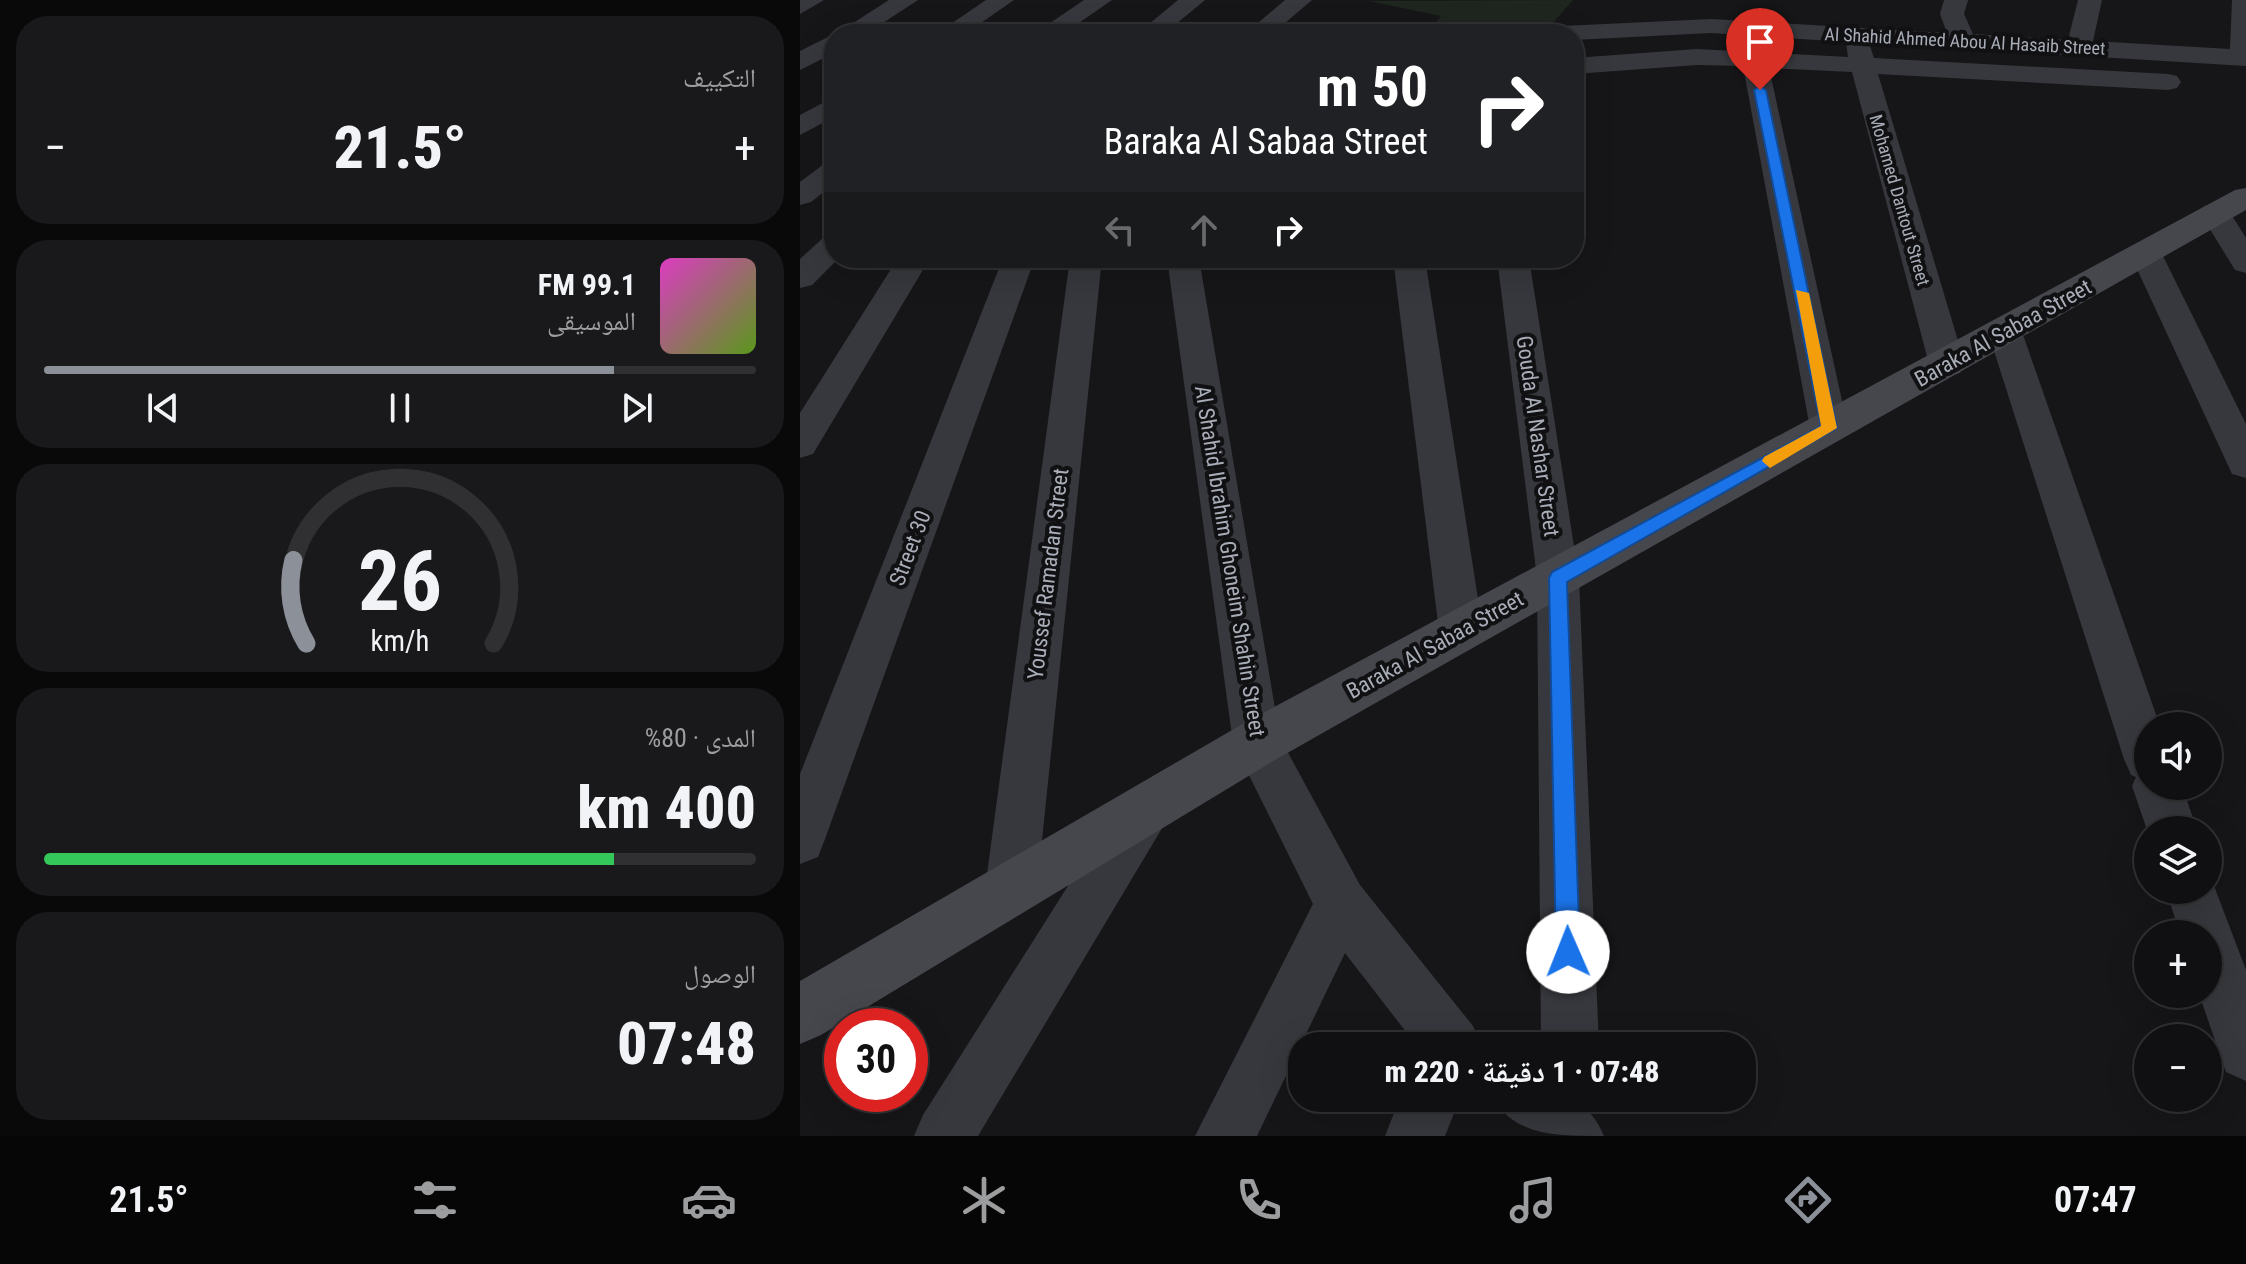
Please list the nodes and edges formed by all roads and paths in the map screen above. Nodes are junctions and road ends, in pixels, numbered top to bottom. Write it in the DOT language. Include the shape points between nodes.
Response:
graph roads {
  1 [pos="812,0"];
  2 [pos="906,0"];
  3 [pos="1002,0"];
  4 [pos="1100,0"];
  5 [pos="1193,0"];
  6 [pos="1300,0"];
  7 [pos="1683,0"];
  8 [pos="1956,0"];
  9 [pos="2090,0"];
  10 [pos="2244,0"];
  11 [pos="800,7"];
  12 [pos="865,24"];
  13 [pos="964,24"];
  14 [pos="1062,24"];
  15 [pos="1162,24"];
  16 [pos="1270,24"];
  17 [pos="1678,26"];
  18 [pos="1613,28"];
  19 [pos="1584,30"];
  20 [pos="1761,32"];
  21 [pos="1854,35"];
  22 [pos="1963,41"];
  23 [pos="1999,43"];
  24 [pos="824,48"];
  25 [pos="2079,48"];
  26 [pos="2137,51"];
  27 [pos="1697,57"];
  28 [pos="2244,58"];
  29 [pos="1626,61"];
  30 [pos="800,62"];
  31 [pos="1584,65"];
  32 [pos="1863,68"];
  33 [pos="2011,74"];
  34 [pos="2155,81"];
  35 [pos="2201,84"];
  36 [pos="824,111"];
  37 [pos="800,127"];
  38 [pos="800,151"];
  39 [pos="824,156"];
  40 [pos="824,178"];
  41 [pos="800,196"];
  42 [pos="2230,205"];
  43 [pos="824,254"];
  44 [pos="2146,254"];
  45 [pos="2246,263"];
  46 [pos="908,268"];
  47 [pos="1015,268"];
  48 [pos="1085,268"];
  49 [pos="1185,268"];
  50 [pos="1410,268"];
  51 [pos="1514,268"];
  52 [pos="800,277"];
  53 [pos="2005,332"];
  54 [pos="1947,364"];
  55 [pos="1829,428"];
  56 [pos="800,444"];
  57 [pos="2246,463"];
  58 [pos="1558,578"];
  59 [pos="1461,631"];
  60 [pos="2134,717"];
  61 [pos="1257,743"];
  62 [pos="1146,808"];
  63 [pos="800,839"];
  64 [pos="1011,889"];
  65 [pos="1341,904"];
  66 [pos="2222,981"];
  67 [pos="800,1014"];
  68 [pos="1441,1032"];
  69 [pos="1570,1032"];
  70 [pos="2246,1052"];
  71 [pos="1424,1112"];
  72 [pos="1541,1112"];
  73 [pos="1572,1112"];
  74 [pos="944,1136"];
  75 [pos="1225,1136"];
  76 [pos="1415,1136"];
  77 [pos="1573,1136"];
  1 -- 11 [label="street"];
  2 -- 12 [label="street"];
  3 -- 13 [label="street"];
  4 -- 14 [label="street"];
  5 -- 15 [label="street"];
  6 -- 16 [label="street"];
  7 -- 17 [label="street"];
  8 -- 22 [label="street" via="1954,27"];
  9 -- 25 [label="street"];
  10 -- 28 [label="street"];
  17 -- 18 [label="street, Al Shahid Ahmed Abou Al Hasaib Street"];
  17 -- 20 [label="street, Al Shahid Ahmed Abou Al Hasaib Street"];
  17 -- 27 [label="street"];
  18 -- 19 [label="street, Al Shahid Ahmed Abou Al Hasaib Street"];
  18 -- 29 [label="street"];
  20 -- 21 [label="street, Al Shahid Ahmed Abou Al Hasaib Street" via="1827,22"];
  20 -- 27 [label="street, Al Shahid Ahmed Abou Al Hasaib Street"];
  20 -- 32 [label="street, Al Shahid Ahmed Abou Al Hasaib Street"];
  20 -- 55 [label="street"];
  21 -- 22 [label="street, Al Shahid Ahmed Abou Al Hasaib Street"];
  21 -- 32 [label="street, Mohamed Dantout Street"];
  22 -- 23 [label="street, Al Shahid Ahmed Abou Al Hasaib Street"];
  23 -- 25 [label="street, Al Shahid Ahmed Abou Al Hasaib Street"];
  23 -- 33 [label="street"];
  24 -- 30 [label="street"];
  25 -- 26 [label="street, Al Shahid Ahmed Abou Al Hasaib Street"];
  26 -- 28 [label="street, Al Shahid Ahmed Abou Al Hasaib Street"];
  26 -- 34 [label="street"];
  27 -- 29 [label="street, Al Shahid Ahmed Abou Al Hasaib Street"];
  29 -- 31 [label="street, Al Shahid Ahmed Abou Al Hasaib Street"];
  32 -- 33 [label="street, Al Shahid Ahmed Abou Al Hasaib Street"];
  32 -- 54 [label="street, Mohamed Dantout Street"];
  33 -- 34 [label="street, Al Shahid Ahmed Abou Al Hasaib Street"];
  34 -- 35 [label="street, Al Shahid Ahmed Abou Al Hasaib Street"];
  36 -- 37 [label="street"];
  38 -- 39 [label="street"];
  40 -- 41 [label="street"];
  42 -- 44 [label="main road, Baraka Al Sabaa Street"];
  42 -- 45 [label="street"];
  43 -- 52 [label="street"];
  44 -- 53 [label="main road, Baraka Al Sabaa Street"];
  44 -- 57 [label="street"];
  46 -- 56 [label="street"];
  47 -- 63 [label="street, Street 30"];
  48 -- 64 [label="street, Youssef Ramadan Street"];
  49 -- 61 [label="street, Al Shahid Ibrahim Ghoneim Shahin Street"];
  50 -- 59 [label="street"];
  51 -- 58 [label="street, Gouda Al Nashar Street"];
  53 -- 54 [label="main road, Baraka Al Sabaa Street"];
  53 -- 60 [label="street"];
  54 -- 55 [label="main road, Baraka Al Sabaa Street"];
  55 -- 58 [label="main road, Baraka Al Sabaa Street"];
  58 -- 59 [label="main road, Baraka Al Sabaa Street"];
  58 -- 69 [label="street, Gouda Al Nashar Street"];
  59 -- 61 [label="main road, Baraka Al Sabaa Street"];
  61 -- 62 [label="main road, Baraka Al Sabaa Street"];
  61 -- 65 [label="street, Al Shahid Ibrahim Ghoneim Shahin Street"];
  62 -- 64 [label="main road, Baraka Al Sabaa Street"];
  62 -- 74 [label="street"];
  64 -- 67 [label="main road, Baraka Al Sabaa Street"];
  65 -- 68 [label="street, Al Shahid Ibrahim Ghoneim Shahin Street"];
  65 -- 75 [label="street"];
  66 -- 70 [label="street"];
  71 -- 76 [label="street"];
  72 -- 77 [label="street"];
  73 -- 77 [label="street"];
}
